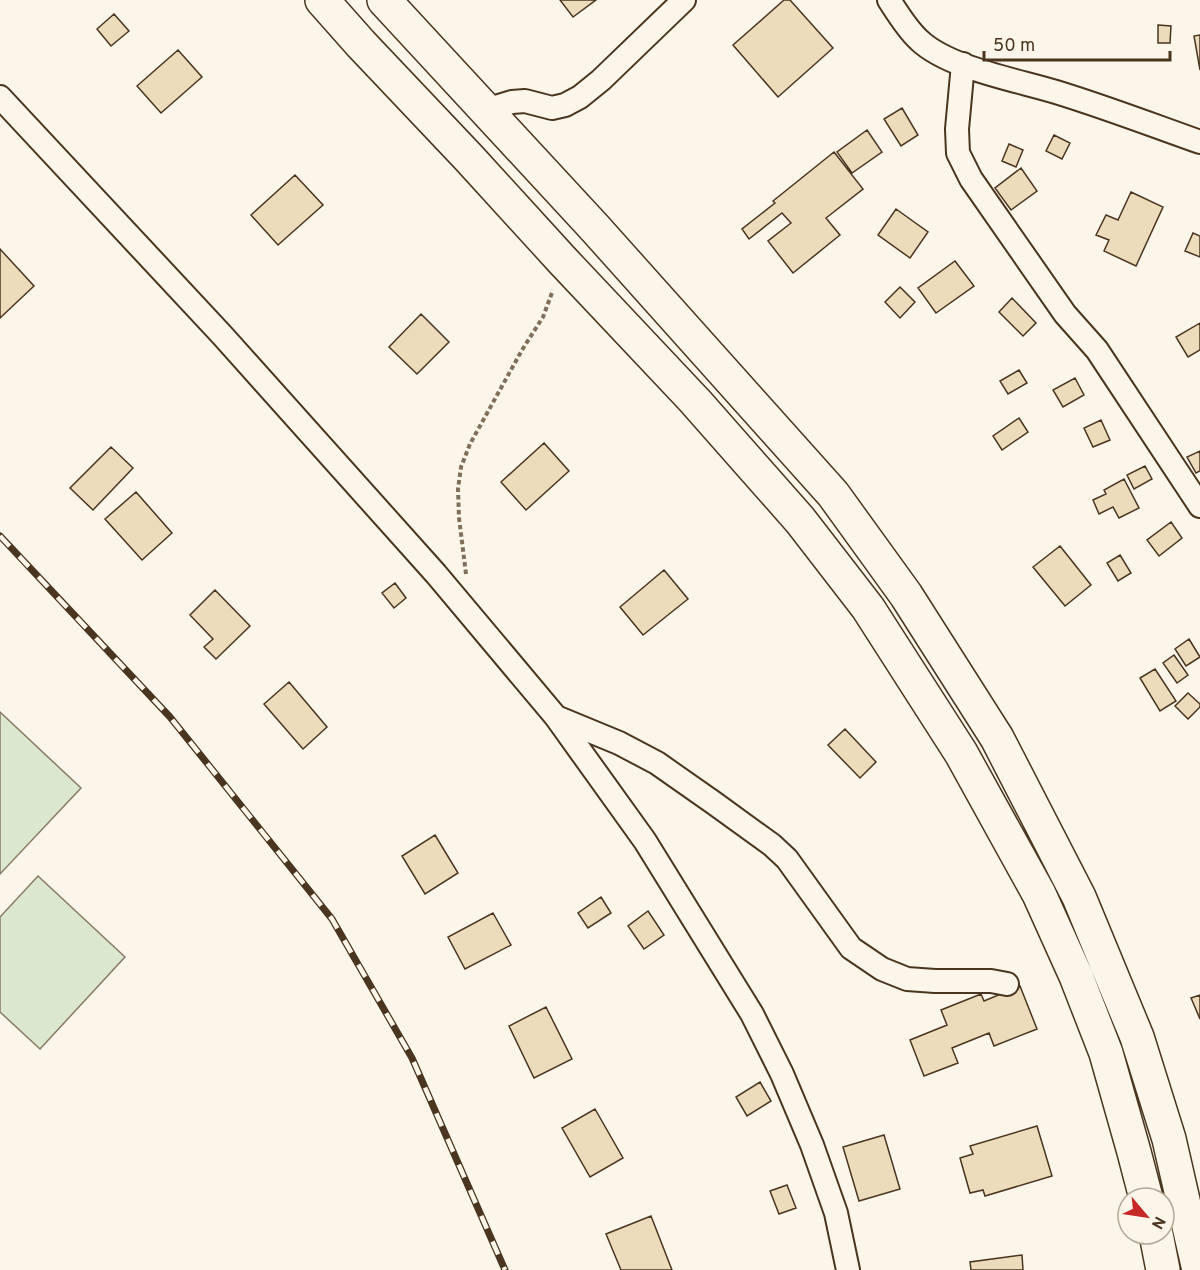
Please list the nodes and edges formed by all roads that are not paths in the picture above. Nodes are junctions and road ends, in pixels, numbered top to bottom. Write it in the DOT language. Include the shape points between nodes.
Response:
graph roads {
  1 [pos="322,0"];
  2 [pos="384,0"];
  3 [pos="684,0"];
  4 [pos="889,0"];
  5 [pos="963,64"];
  6 [pos="0,97"];
  7 [pos="486,110"];
  8 [pos="1200,142"];
  9 [pos="1200,506"];
  10 [pos="556,717"];
  11 [pos="1006,984"];
  12 [pos="1143,1186"];
  13 [pos="1158,1246"];
  14 [pos="848,1270"];
  15 [pos="1163,1270"];
  16 [pos="1199,1270"];
  1 -- 12 [label="highway" via="695,401 800,520 868,608 961,753 1039,894 1106,1053"];
  2 -- 7 [label="highway"];
  3 -- 7 [label="street" via="580,97 552,108 525,101"];
  4 -- 5 [label="street" via="920,41"];
  5 -- 8 [label="street"];
  5 -- 9 [label="street" via="958,153 1065,314 1097,350"];
  6 -- 10 [label="street" via="222,334 397,529"];
  7 -- 16 [label="highway" via="832,494 906,595 996,738 1079,897 1137,1037 1169,1139"];
  10 -- 11 [label="street" via="657,763 772,845 787,859 851,948 882,969 907,979"];
  10 -- 14 [label="street" via="645,841 752,1014 812,1145 836,1214"];
  13 -- 15 [label="highway"];
}
